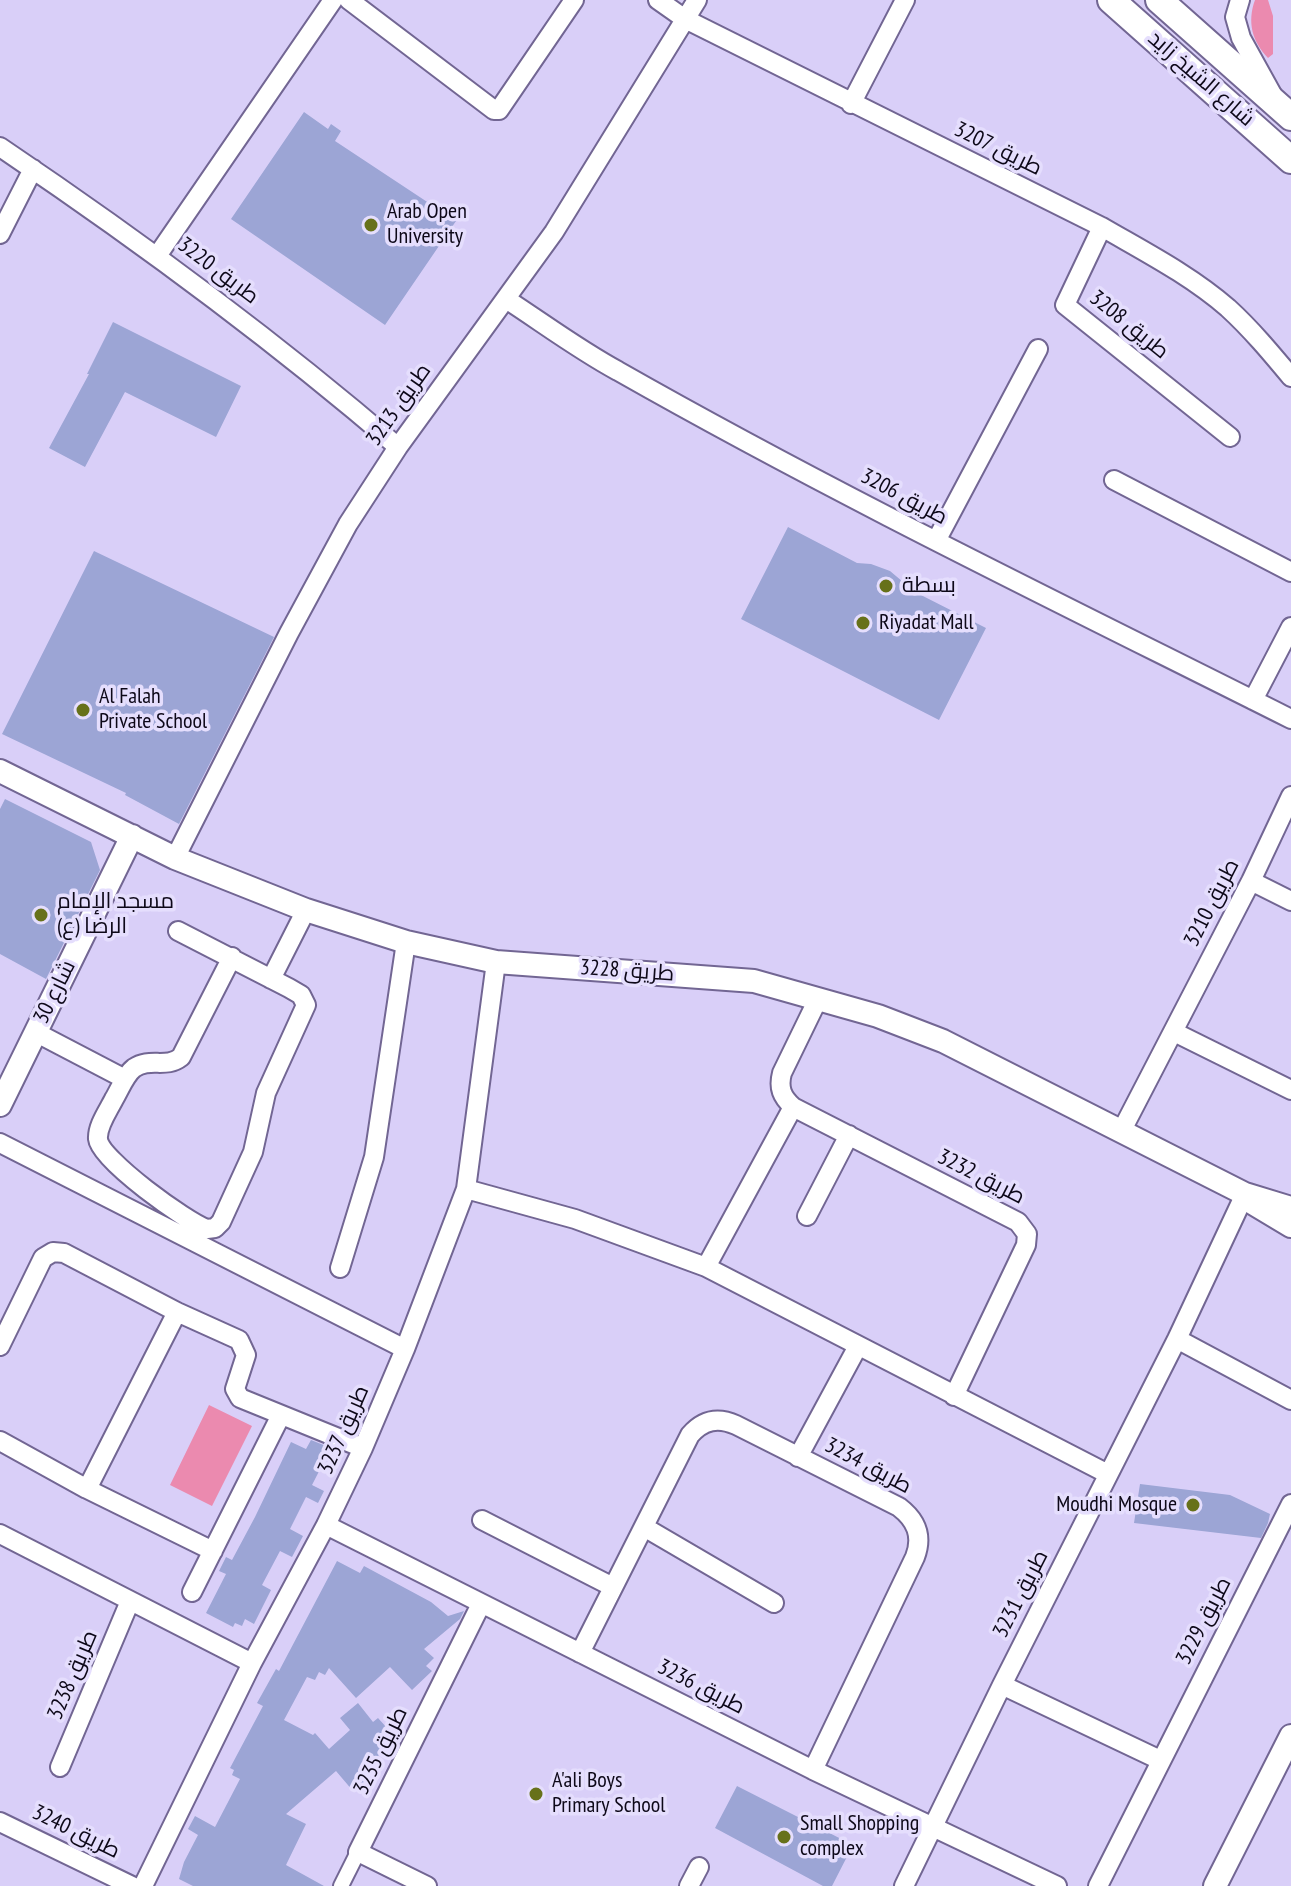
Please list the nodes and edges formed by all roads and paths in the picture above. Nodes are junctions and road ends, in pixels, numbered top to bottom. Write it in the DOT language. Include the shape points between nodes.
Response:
graph roads {
  1 [pos="333,0"];
  2 [pos="349,0"];
  3 [pos="574,0"];
  4 [pos="658,0"];
  5 [pos="697,0"];
  6 [pos="905,0"];
  7 [pos="1111,0"];
  8 [pos="1159,0"];
  9 [pos="1240,0"];
  10 [pos="685,19"];
  11 [pos="851,104"];
  12 [pos="1285,112"];
  13 [pos="0,147"];
  14 [pos="1291,160"];
  15 [pos="33,169"];
  16 [pos="1102,227"];
  17 [pos="0,234"];
  18 [pos="157,256"];
  19 [pos="506,299"];
  20 [pos="1038,349"];
  21 [pos="1291,377"];
  22 [pos="1230,437"];
  23 [pos="398,447"];
  24 [pos="1114,480"];
  25 [pos="936,541"];
  26 [pos="1291,572"];
  27 [pos="1291,627"];
  28 [pos="1253,700"];
  29 [pos="1291,719"];
  30 [pos="0,771"];
  31 [pos="1291,796"];
  32 [pos="132,836"];
  33 [pos="175,858"];
  34 [pos="1251,881"];
  35 [pos="1291,901"];
  36 [pos="306,910"];
  37 [pos="178,931"];
  38 [pos="406,942"];
  39 [pos="232,957"];
  40 [pos="496,962"];
  41 [pos="271,979"];
  42 [pos="818,999"];
  43 [pos="35,1032"];
  44 [pos="1174,1032"];
  45 [pos="125,1079"];
  46 [pos="1291,1090"];
  47 [pos="0,1105"];
  48 [pos="793,1107"];
  49 [pos="1122,1130"];
  50 [pos="849,1135"];
  51 [pos="0,1143"];
  52 [pos="466,1189"];
  53 [pos="1245,1194"];
  54 [pos="1291,1208"];
  55 [pos="807,1216"];
  56 [pos="1291,1226"];
  57 [pos="706,1267"];
  58 [pos="340,1268"];
  59 [pos="177,1312"];
  60 [pos="1177,1339"];
  61 [pos="0,1346"];
  62 [pos="858,1346"];
  63 [pos="405,1349"];
  64 [pos="954,1396"];
  65 [pos="1291,1400"];
  66 [pos="281,1415"];
  67 [pos="0,1441"];
  68 [pos="363,1448"];
  69 [pos="798,1457"];
  70 [pos="1108,1474"];
  71 [pos="87,1489"];
  72 [pos="1291,1504"];
  73 [pos="482,1520"];
  74 [pos="326,1525"];
  75 [pos="644,1527"];
  76 [pos="0,1534"];
  77 [pos="213,1551"];
  78 [pos="613,1587"];
  79 [pos="192,1592"];
  80 [pos="130,1601"];
  81 [pos="774,1603"];
  82 [pos="481,1604"];
  83 [pos="580,1653"];
  84 [pos="252,1663"];
  85 [pos="1002,1685"];
  86 [pos="1291,1736"];
  87 [pos="1160,1760"];
  88 [pos="60,1767"];
  89 [pos="813,1770"];
  90 [pos="0,1822"];
  91 [pos="934,1826"];
  92 [pos="358,1852"];
  93 [pos="699,1867"];
  94 [pos="132,1886"];
  95 [pos="143,1886"];
  96 [pos="341,1886"];
  97 [pos="427,1886"];
  98 [pos="689,1886"];
  99 [pos="904,1886"];
  100 [pos="1057,1886"];
  101 [pos="1098,1886"];
  102 [pos="1215,1886"];
  1 -- 18 [label="street"];
  2 -- 3 [label="street" via="499,110"];
  4 -- 10 [label="street, طريق 3207"];
  5 -- 10 [label="street, طريق 3213"];
  6 -- 11 [label="street"];
  7 -- 14 [label="main road, شارع الشيخ زايد"];
  8 -- 12 [label="main road, شارع الشيخ زايد"];
  9 -- 12 [label="street" via="1235,17 1241,38"];
  10 -- 11 [label="street, طريق 3207"];
  10 -- 19 [label="street, طريق 3213" via="566,213"];
  11 -- 16 [label="street, طريق 3207"];
  13 -- 15 [label="street, طريق 3220"];
  15 -- 17 [label="street"];
  15 -- 18 [label="street, طريق 3220"];
  16 -- 21 [label="street, طريق 3207" via="1212,295"];
  16 -- 22 [label="street, طريق 3208" via="1065,305"];
  18 -- 23 [label="street, طريق 3220" via="311,372"];
  19 -- 23 [label="street, طريق 3213"];
  19 -- 25 [label="street, طريق 3206" via="615,370"];
  20 -- 25 [label="street"];
  23 -- 33 [label="street, طريق 3213" via="333,552"];
  24 -- 26 [label="street"];
  25 -- 28 [label="street, طريق 3206"];
  27 -- 28 [label="street"];
  28 -- 29 [label="street, طريق 3206"];
  30 -- 32 [label="street, طريق 3228"];
  31 -- 34 [label="street, طريق 3210"];
  32 -- 33 [label="street, طريق 3228"];
  32 -- 43 [label="street, شارع 30"];
  33 -- 36 [label="street, طريق 3228"];
  34 -- 35 [label="street"];
  34 -- 44 [label="street, طريق 3210"];
  36 -- 38 [label="street, طريق 3228"];
  36 -- 41 [label="street"];
  37 -- 39 [label="street"];
  38 -- 40 [label="street, طريق 3228"];
  38 -- 58 [label="street" via="374,1157"];
  39 -- 41 [label="street"];
  39 -- 45 [label="street" via="181,1057 169,1064 138,1066"];
  40 -- 42 [label="street, طريق 3228" via="754,981"];
  40 -- 52 [label="street, طريق 3237"];
  41 -- 45 [label="street" via="301,995 305,1010 266,1093 251,1157 215,1228 203,1229 146,1190 101,1150 99,1131"];
  42 -- 48 [label="street" via="780,1083"];
  42 -- 49 [label="street, طريق 3228" via="943,1041"];
  43 -- 45 [label="street"];
  43 -- 47 [label="street, شارع 30"];
  44 -- 46 [label="street"];
  44 -- 49 [label="street, طريق 3210"];
  48 -- 50 [label="street, طريق 3232"];
  48 -- 57 [label="street"];
  49 -- 53 [label="street, طريق 3228"];
  50 -- 55 [label="street"];
  50 -- 64 [label="street, طريق 3232" via="1026,1229 1026,1245"];
  51 -- 63 [label="street"];
  52 -- 57 [label="street" via="575,1219"];
  52 -- 63 [label="street, طريق 3237"];
  53 -- 54 [label="street, طريق 3228"];
  53 -- 56 [label="street, طريق 3228"];
  53 -- 60 [label="street, طريق 3231"];
  57 -- 62 [label="street"];
  59 -- 61 [label="street" via="53,1252 40,1263"];
  59 -- 66 [label="street" via="239,1340 246,1355 237,1395"];
  59 -- 71 [label="street"];
  60 -- 65 [label="street"];
  60 -- 70 [label="street, طريق 3231"];
  62 -- 64 [label="street"];
  62 -- 69 [label="street"];
  63 -- 68 [label="street, طريق 3237"];
  64 -- 70 [label="street"];
  66 -- 68 [label="street"];
  66 -- 77 [label="street"];
  67 -- 71 [label="street"];
  68 -- 74 [label="street, طريق 3237"];
  69 -- 75 [label="street, طريق 3234" via="728,1421 703,1423 690,1435"];
  69 -- 89 [label="street, طريق 3234" via="899,1507 919,1537 915,1557"];
  70 -- 85 [label="street, طريق 3231"];
  71 -- 77 [label="street"];
  72 -- 87 [label="street, طريق 3229"];
  73 -- 78 [label="street"];
  74 -- 82 [label="street, طريق 3236"];
  74 -- 84 [label="street, طريق 3237"];
  75 -- 78 [label="street, طريق 3234"];
  75 -- 81 [label="street"];
  76 -- 80 [label="street"];
  77 -- 79 [label="street"];
  78 -- 83 [label="street, طريق 3234"];
  80 -- 84 [label="street"];
  80 -- 88 [label="street, طريق 3238"];
  82 -- 83 [label="street, طريق 3236"];
  82 -- 92 [label="street, طريق 3235"];
  83 -- 89 [label="street, طريق 3236"];
  84 -- 95 [label="street, طريق 3237"];
  85 -- 87 [label="street"];
  85 -- 91 [label="street, طريق 3231"];
  86 -- 102 [label="street"];
  87 -- 101 [label="street, طريق 3229"];
  89 -- 91 [label="street, طريق 3236"];
  90 -- 94 [label="street, طريق 3240"];
  91 -- 99 [label="street, طريق 3231"];
  91 -- 100 [label="street, طريق 3236"];
  92 -- 96 [label="street"];
  92 -- 97 [label="street"];
  93 -- 98 [label="street"];
}
